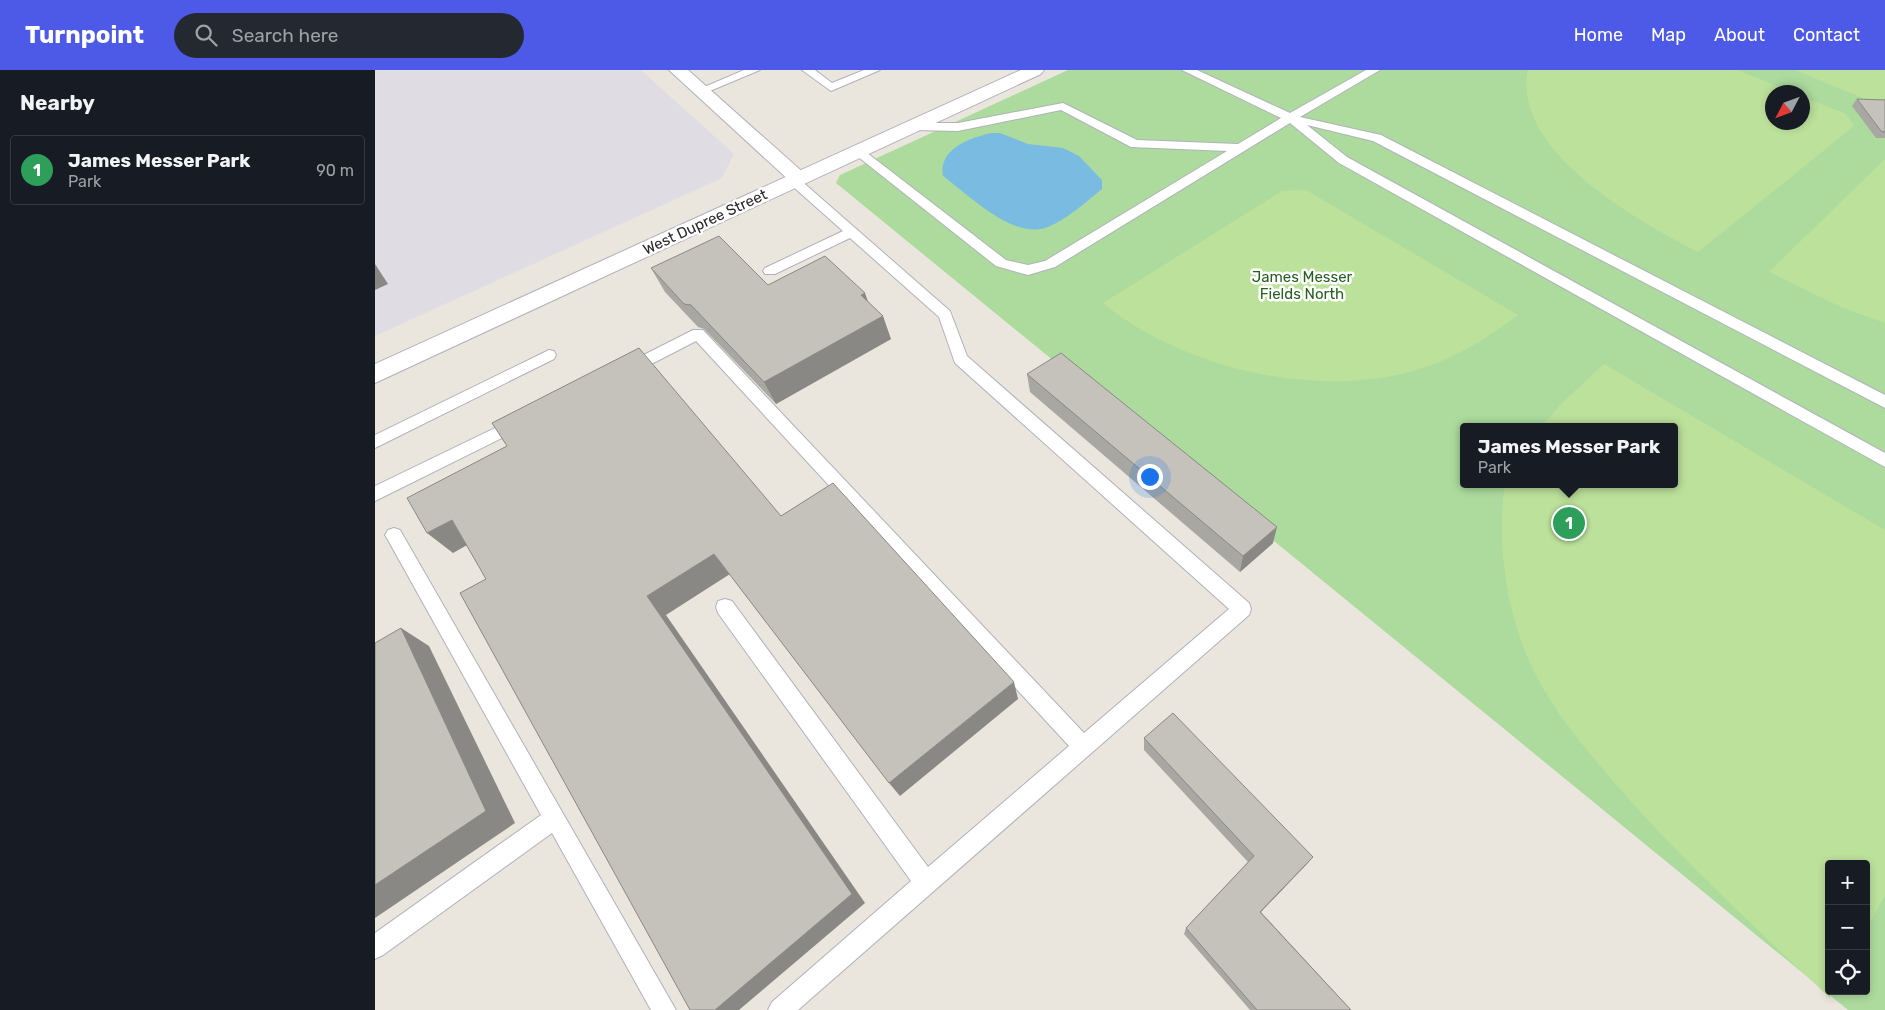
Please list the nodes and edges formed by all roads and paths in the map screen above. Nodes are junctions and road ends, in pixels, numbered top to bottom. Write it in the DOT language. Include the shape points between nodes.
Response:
graph roads {
  1 [pos="678,70"];
  2 [pos="754,70"];
  3 [pos="808,70"];
  4 [pos="875,70"];
  5 [pos="1035,70"];
  6 [pos="1187,70"];
  7 [pos="1374,70"];
  8 [pos="701,91"];
  9 [pos="1289,118"];
  10 [pos="913,126"];
  11 [pos="1239,148"];
  12 [pos="858,152"];
  13 [pos="796,180"];
  14 [pos="851,232"];
  15 [pos="770,272"];
  16 [pos="549,355"];
  17 [pos="375,374"];
  18 [pos="611,378"];
  19 [pos="1885,402"];
  20 [pos="532,416"];
  21 [pos="375,442"];
  22 [pos="1885,462"];
  23 [pos="375,494"];
  24 [pos="394,535"];
  25 [pos="725,607"];
  26 [pos="1084,747"];
  27 [pos="555,818"];
  28 [pos="927,883"];
  29 [pos="375,947"];
  30 [pos="664,1010"];
  31 [pos="780,1010"];
  1 -- 8 [label="street"];
  2 -- 8 [label="lane"];
  3 -- 4 [label="lane" via="831,88"];
  5 -- 10 [label="street, West Dupree Street"];
  6 -- 9 [label="lane"];
  7 -- 9 [label="lane"];
  8 -- 13 [label="street"];
  9 -- 11 [label="lane"];
  9 -- 19 [label="lane" via="1377,138"];
  9 -- 22 [label="lane" via="1343,160"];
  10 -- 11 [label="lane" via="958,127 1063,106 1135,144"];
  10 -- 12 [label="street, West Dupree Street"];
  11 -- 12 [label="lane" via="1050,264 1028,270 1001,263"];
  12 -- 13 [label="street, West Dupree Street"];
  13 -- 14 [label="lane"];
  13 -- 17 [label="street, West Dupree Street"];
  14 -- 15 [label="lane"];
  14 -- 26 [label="lane" via="945,315 960,359 1242,609"];
  16 -- 21 [label="lane"];
  18 -- 26 [label="lane" via="698,334"];
  20 -- 23 [label="lane"];
  24 -- 27 [label="lane"];
  25 -- 28 [label="lane"];
  26 -- 28 [label="lane"];
  27 -- 29 [label="lane"];
  27 -- 30 [label="lane"];
  28 -- 31 [label="lane"];
}
